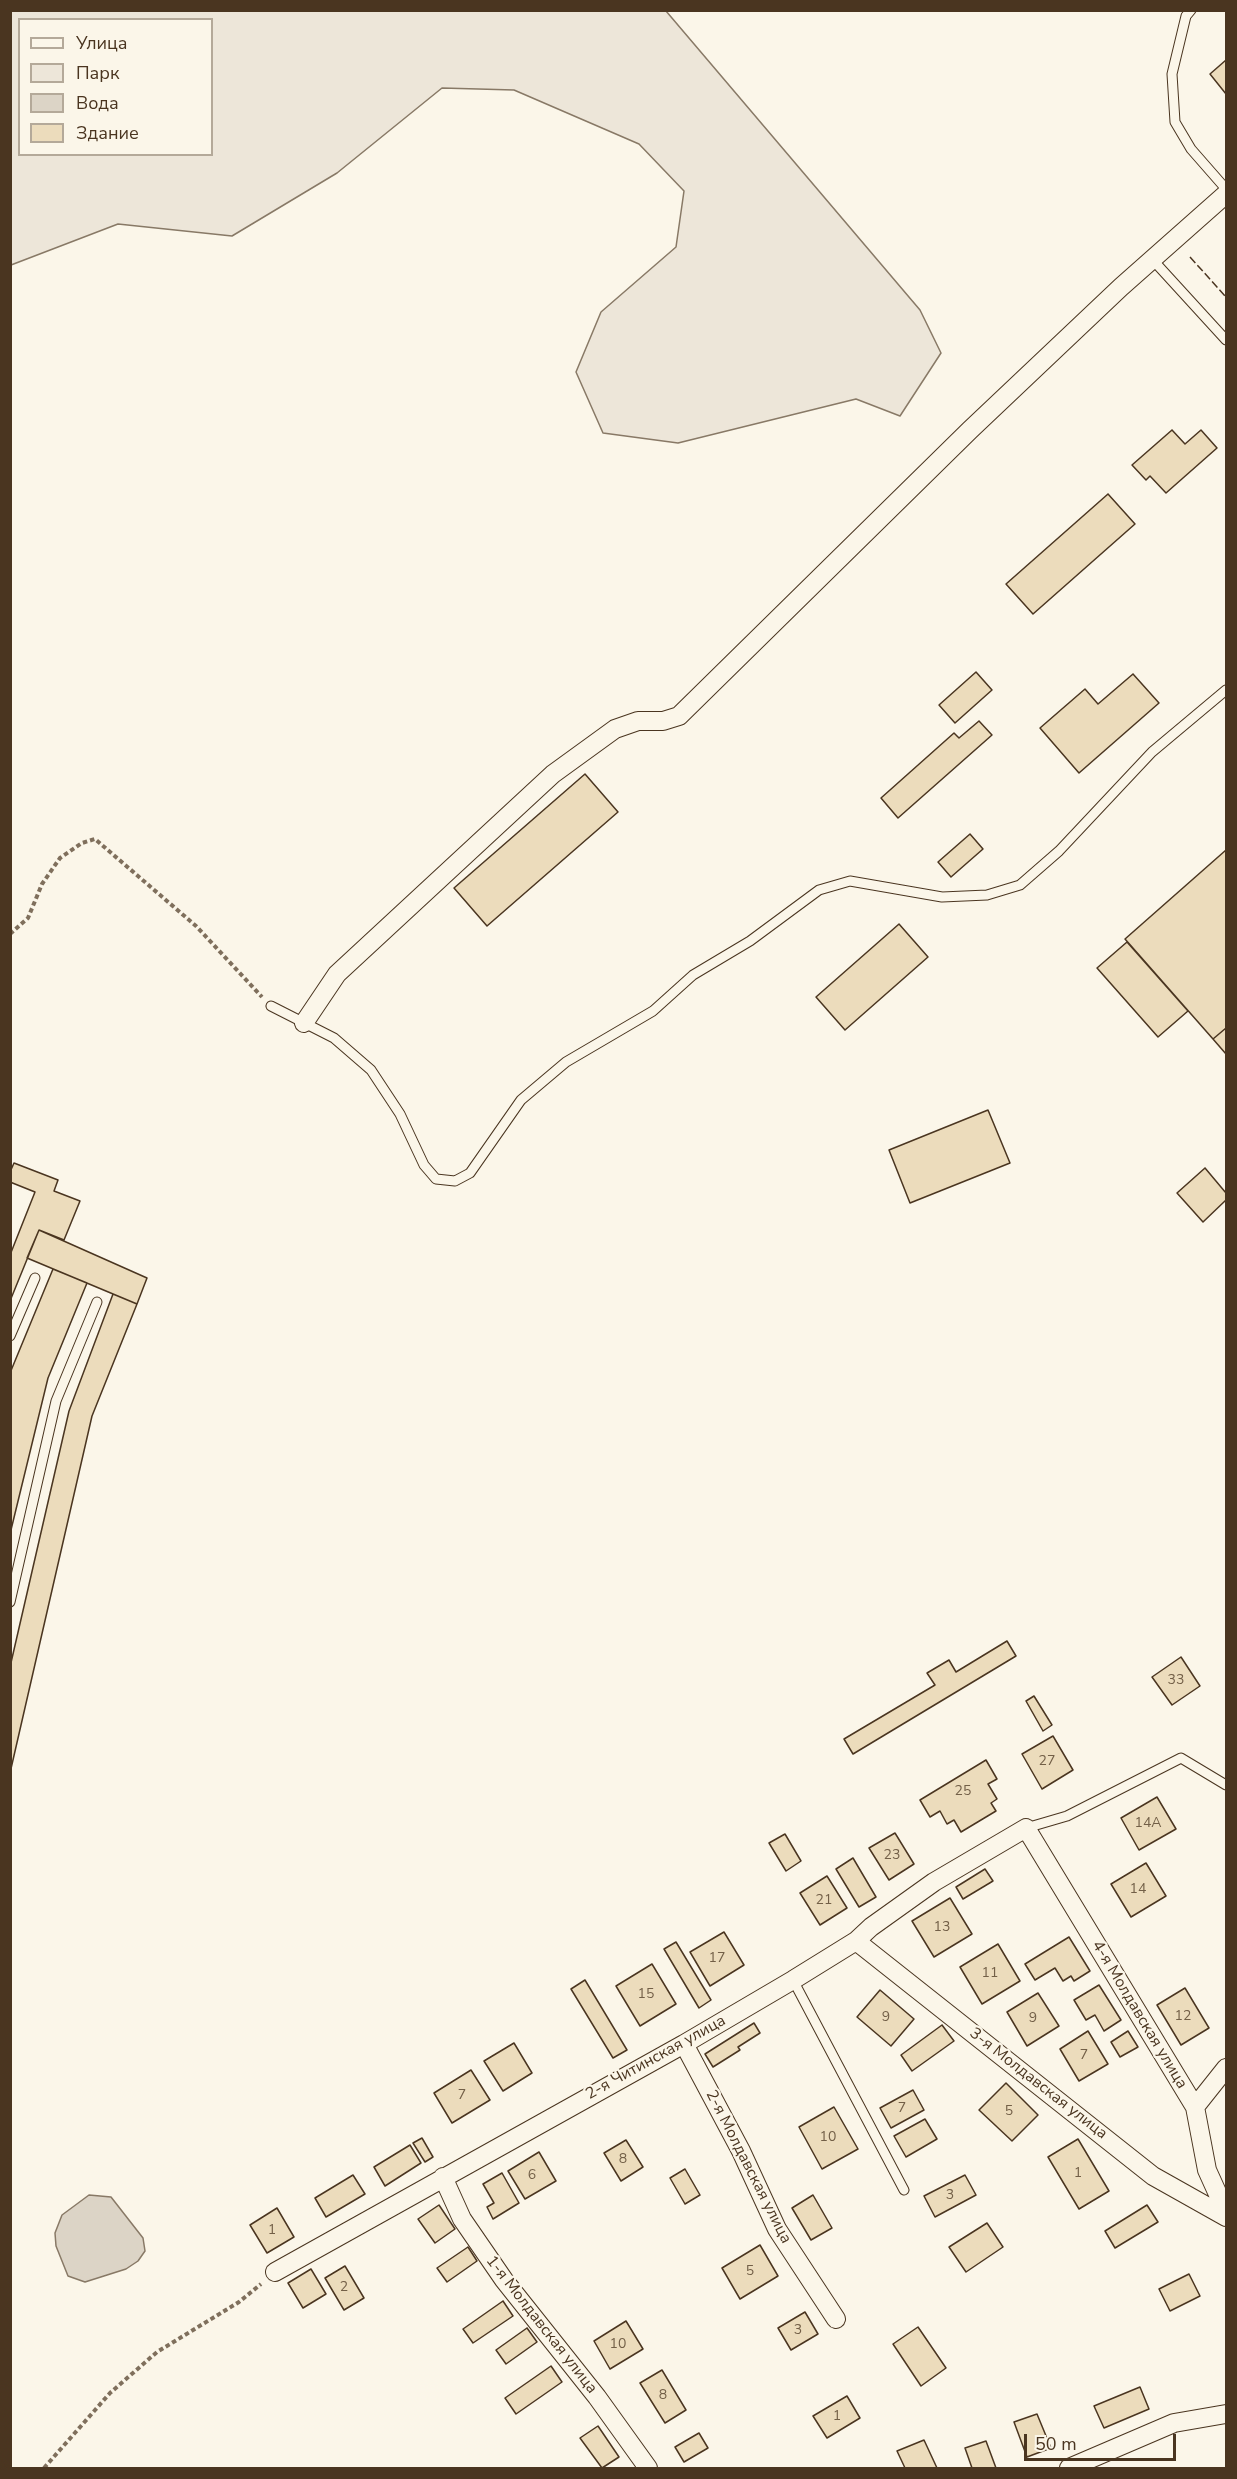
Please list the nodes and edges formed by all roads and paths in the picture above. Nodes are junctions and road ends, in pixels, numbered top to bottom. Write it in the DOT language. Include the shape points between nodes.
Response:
graph roads {
  1 [pos="1191,10"];
  2 [pos="1227,189"];
  3 [pos="1227,194"];
  4 [pos="1152,259"];
  5 [pos="1227,340"];
  6 [pos="1227,690"];
  7 [pos="10,934"];
  8 [pos="271,1006"];
  9 [pos="304,1023"];
  10 [pos="35,1278"];
  11 [pos="97,1302"];
  12 [pos="10,1336"];
  13 [pos="10,1602"];
  14 [pos="1227,1785"];
  15 [pos="1026,1828"];
  16 [pos="856,1941"];
  17 [pos="793,1980"];
  18 [pos="684,2044"];
  19 [pos="1227,2068"];
  20 [pos="1195,2107"];
  21 [pos="443,2177"];
  22 [pos="904,2190"];
  23 [pos="1227,2212"];
  24 [pos="1227,2217"];
  25 [pos="275,2272"];
  26 [pos="836,2319"];
  27 [pos="1227,2415"];
  28 [pos="44,2469"];
  29 [pos="648,2469"];
  30 [pos="1069,2469"];
  1 -- 2 [label="lane" via="1186,16 1172,74 1174,122 1191,149"];
  3 -- 4 [label="street"];
  4 -- 5 [label="lane"];
  4 -- 9 [label="street" via="970,430 679,716 663,721 638,721 615,729 553,774 337,974"];
  6 -- 9 [label="lane" via="1152,752 1059,851 1020,885 987,895 942,897 850,881 819,890 750,941 693,975 653,1011 566,1062 521,1100 470,1173 455,1181 436,1179 424,1165 400,1114 370,1070 334,1038"];
  7 -- 8 [label="path" via="28,918 42,884 60,858 95,839 196,926"];
  8 -- 9 [label="lane"];
  10 -- 12 [label="lane"];
  11 -- 13 [label="lane" via="56,1401"];
  14 -- 15 [label="lane" via="1181,1758 1067,1816"];
  15 -- 16 [label="street, 2-я Читинская улица" via="934,1882"];
  15 -- 20 [label="street, 4-я Молдавская улица"];
  16 -- 17 [label="street, 2-я Читинская улица"];
  16 -- 24 [label="street, 3-я Молдавская улица" via="1153,2175"];
  17 -- 18 [label="street, 2-я Читинская улица"];
  17 -- 22 [label="lane"];
  18 -- 21 [label="street, 2-я Читинская улица"];
  18 -- 26 [label="street, 2-я Молдавская улица" via="777,2229"];
  19 -- 20 [label="street"];
  20 -- 23 [label="street, 4-я Молдавская улица" via="1208,2170"];
  21 -- 25 [label="street, 2-я Читинская улица"];
  21 -- 29 [label="street, 1-я Молдавская улица" via="462,2219 504,2280 597,2397"];
  25 -- 28 [label="path" via="239,2302 157,2352 110,2393"];
  27 -- 30 [label="street" via="1174,2423"];
}
